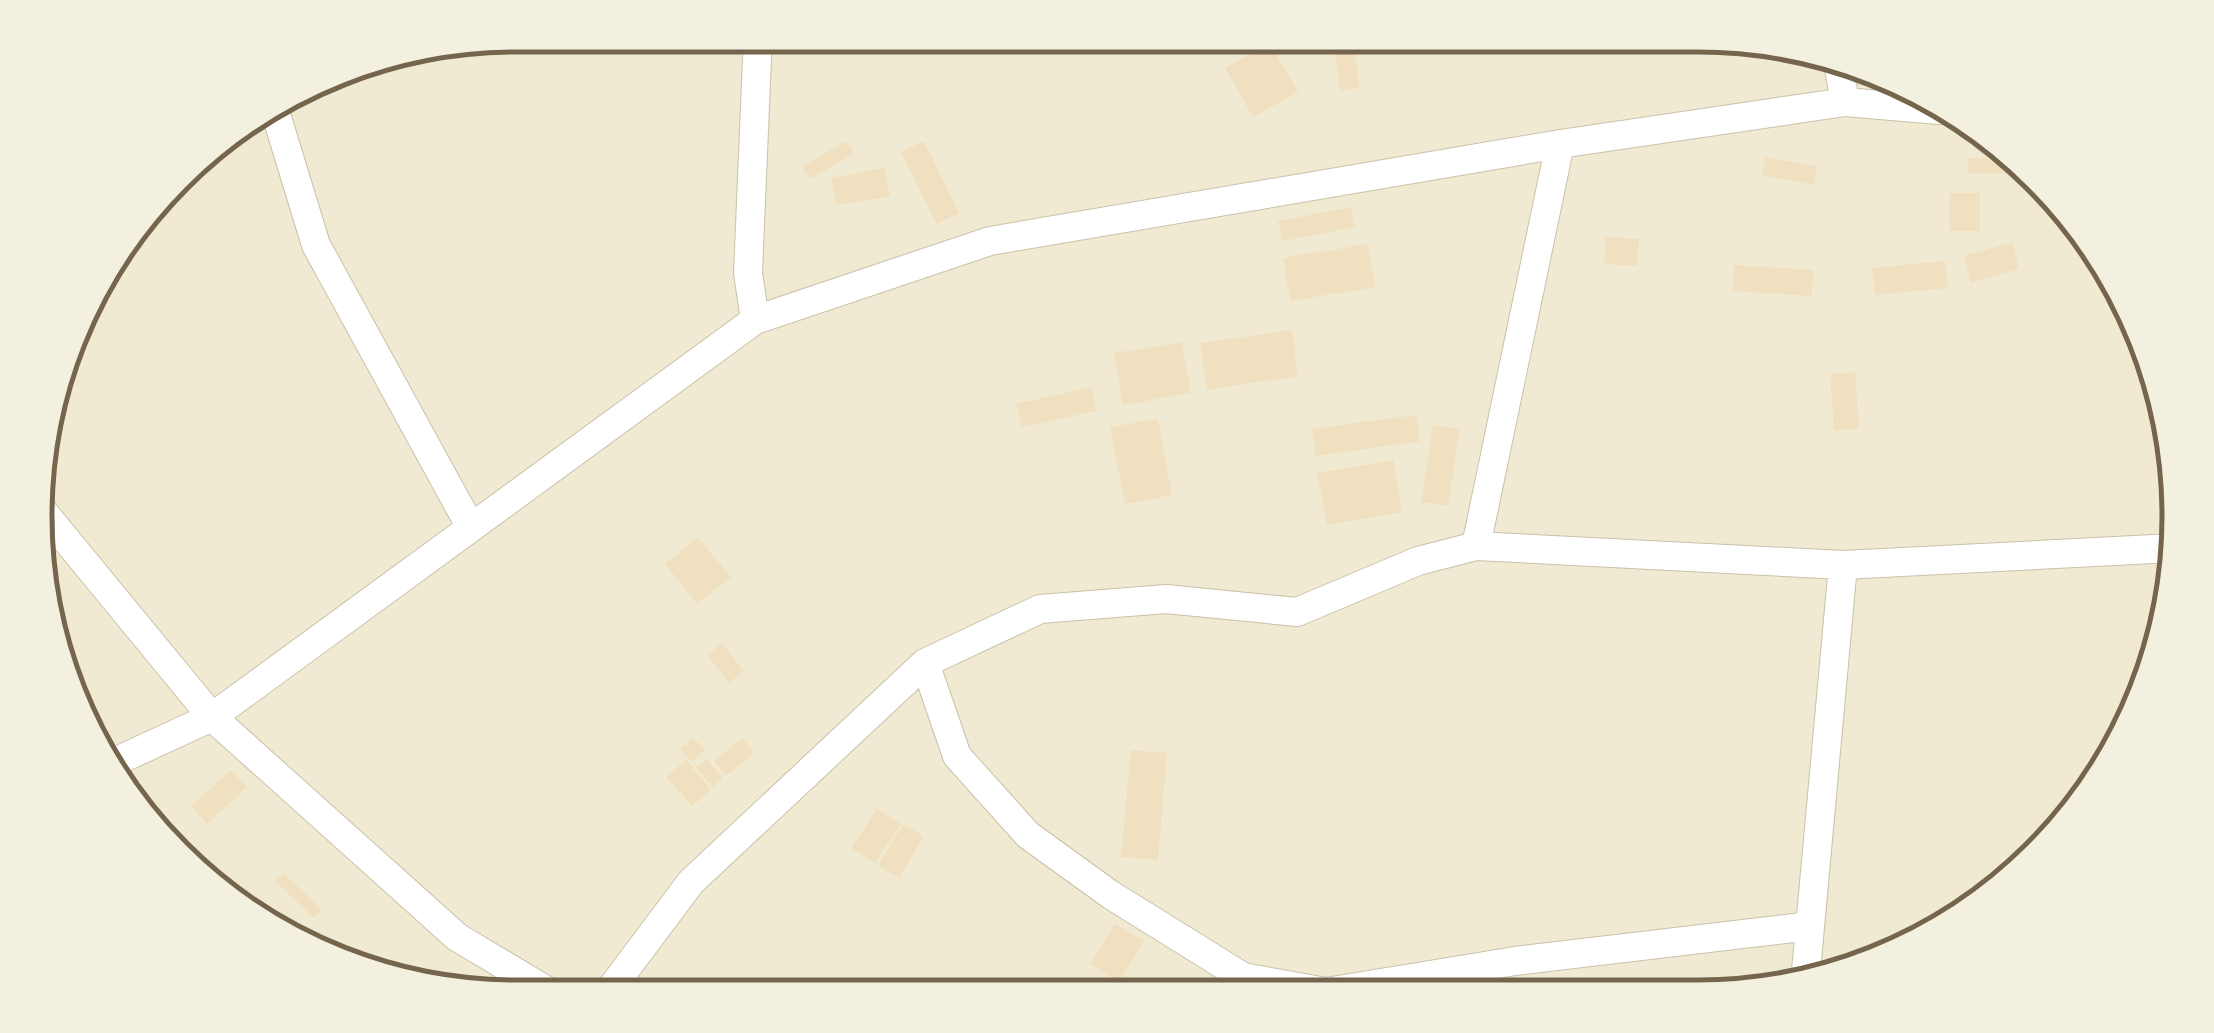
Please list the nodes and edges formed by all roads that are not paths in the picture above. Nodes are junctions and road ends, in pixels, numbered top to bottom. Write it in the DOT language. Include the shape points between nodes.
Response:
graph roads {
  1 [pos="757,52"];
  2 [pos="1840,75"];
  3 [pos="1845,102"];
  4 [pos="1918,108"];
  5 [pos="277,120"];
  6 [pos="1560,144"];
  7 [pos="755,320"];
  8 [pos="52,521"];
  9 [pos="470,526"];
  10 [pos="1476,546"];
  11 [pos="2161,549"];
  12 [pos="1843,565"];
  13 [pos="926,663"];
  14 [pos="212,717"];
  15 [pos="122,759"];
  16 [pos="1810,926"];
  17 [pos="1806,968"];
  18 [pos="529,980"];
  19 [pos="618,980"];
  20 [pos="1260,980"];
  21 [pos="1399,980"];
  1 -- 7 [label="street" via="748,273"];
  2 -- 3 [label="street"];
  3 -- 4 [label="street"];
  3 -- 6 [label="street"];
  5 -- 9 [label="street" via="316,245"];
  6 -- 7 [label="street" via="990,241"];
  6 -- 10 [label="street"];
  7 -- 9 [label="street"];
  8 -- 14 [label="street"];
  9 -- 14 [label="street"];
  10 -- 12 [label="street"];
  10 -- 13 [label="street" via="1418,561 1297,612 1166,599 1040,609"];
  11 -- 12 [label="street"];
  12 -- 16 [label="street"];
  13 -- 19 [label="street" via="691,882"];
  13 -- 20 [label="street" via="957,756 1028,835 1110,895 1243,977"];
  14 -- 15 [label="street"];
  14 -- 18 [label="street" via="458,937"];
  16 -- 17 [label="street"];
  16 -- 21 [label="street"];
}
